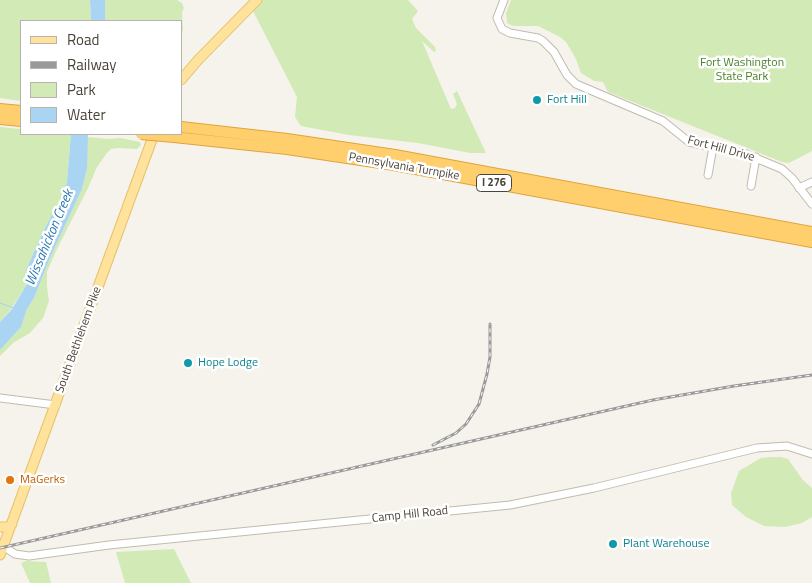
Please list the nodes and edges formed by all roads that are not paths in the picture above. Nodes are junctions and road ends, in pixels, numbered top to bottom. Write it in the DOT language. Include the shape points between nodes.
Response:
graph roads {
  1 [pos="257,0"];
  2 [pos="504,0"];
  3 [pos="182,79"];
  4 [pos="0,109"];
  5 [pos="20,111"];
  6 [pos="0,119"];
  7 [pos="20,121"];
  8 [pos="182,127"];
  9 [pos="152,135"];
  10 [pos="154,135"];
  11 [pos="713,148"];
  12 [pos="756,157"];
  13 [pos="708,174"];
  14 [pos="812,182"];
  15 [pos="750,186"];
  16 [pos="800,188"];
  17 [pos="812,204"];
  18 [pos="812,232"];
  19 [pos="812,242"];
  20 [pos="0,398"];
  21 [pos="56,405"];
  22 [pos="812,454"];
  23 [pos="12,524"];
  24 [pos="0,527"];
  25 [pos="1,547"];
  1 -- 3 [label="main road"];
  2 -- 11 [label="street, Fort Hill Drive" via="498,16 500,27 510,33 544,41 576,84 663,120 689,142"];
  4 -- 5 [label="highway"];
  6 -- 7 [label="highway"];
  8 -- 18 [label="highway, Pennsylvania Turnpike / I 276" via="395,155"];
  9 -- 19 [label="highway, Pennsylvania Turnpike / I 276, bridge" via="287,149 394,165"];
  10 -- 21 [label="main road, South Bethlehem Pike"];
  11 -- 12 [label="street, Fort Hill Drive"];
  11 -- 13 [label="street"];
  12 -- 15 [label="street"];
  12 -- 16 [label="street, Fort Hill Drive" via="786,172"];
  14 -- 16 [label="street"];
  16 -- 17 [label="street, Fort Hill Drive"];
  20 -- 21 [label="street"];
  21 -- 23 [label="main road, South Bethlehem Pike"];
  22 -- 25 [label="street, Camp Hill Road" via="786,446 757,448 510,505 29,556"];
  23 -- 24 [label="main road"];
  23 -- 25 [label="main road, South Bethlehem Pike"];
}
